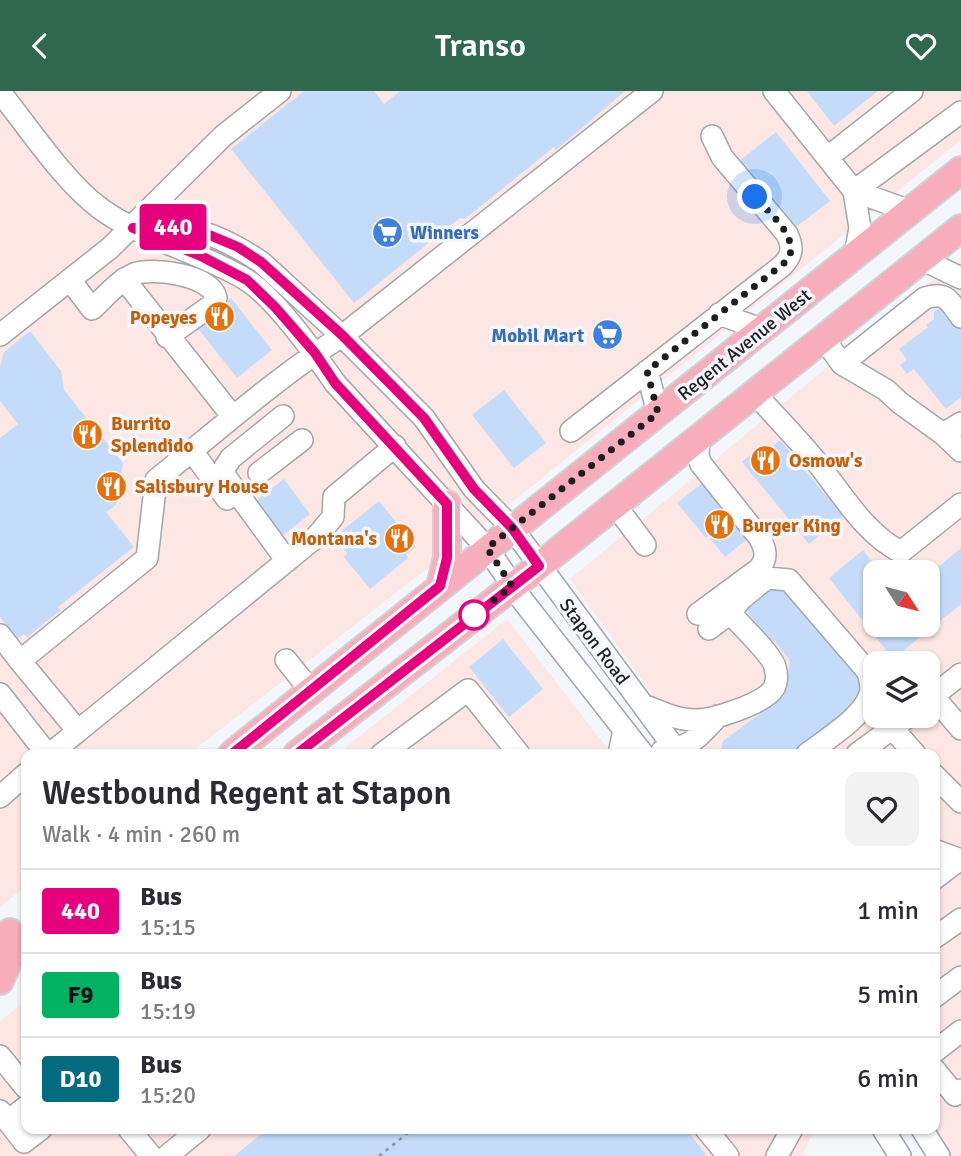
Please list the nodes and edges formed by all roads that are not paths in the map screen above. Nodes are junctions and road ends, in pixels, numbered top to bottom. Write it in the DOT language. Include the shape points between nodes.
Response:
graph roads {
  1 [pos="280,91"];
  2 [pos="652,91"];
  3 [pos="774,91"];
  4 [pos="912,91"];
  5 [pos="0,92"];
  6 [pos="961,112"];
  7 [pos="712,136"];
  8 [pos="828,157"];
  9 [pos="961,170"];
  10 [pos="854,191"];
  11 [pos="910,211"];
  12 [pos="133,228"];
  13 [pos="961,228"];
  14 [pos="855,255"];
  15 [pos="921,259"];
  16 [pos="961,277"];
  17 [pos="899,278"];
  18 [pos="124,279"];
  19 [pos="70,280"];
  20 [pos="919,303"];
  21 [pos="719,314"];
  22 [pos="961,317"];
  23 [pos="761,329"];
  24 [pos="0,335"];
  25 [pos="342,335"];
  26 [pos="167,337"];
  27 [pos="824,339"];
  28 [pos="315,353"];
  29 [pos="725,357"];
  30 [pos="842,365"];
  31 [pos="647,371"];
  32 [pos="754,392"];
  33 [pos="658,413"];
  34 [pos="283,416"];
  35 [pos="233,417"];
  36 [pos="952,428"];
  37 [pos="571,431"];
  38 [pos="699,437"];
  39 [pos="302,440"];
  40 [pos="395,446"];
  41 [pos="192,451"];
  42 [pos="961,451"];
  43 [pos="259,473"];
  44 [pos="447,504"];
  45 [pos="961,504"];
  46 [pos="615,505"];
  47 [pos="512,528"];
  48 [pos="645,545"];
  49 [pos="487,548"];
  50 [pos="283,565"];
  51 [pos="539,566"];
  52 [pos="440,586"];
  53 [pos="512,586"];
  54 [pos="730,613"];
  55 [pos="0,635"];
  56 [pos="286,660"];
  57 [pos="20,661"];
  58 [pos="961,674"];
  59 [pos="940,690"];
  60 [pos="311,691"];
  61 [pos="0,694"];
  62 [pos="643,705"];
  63 [pos="940,708"];
  64 [pos="718,716"];
  65 [pos="893,728"];
  66 [pos="904,728"];
  67 [pos="961,729"];
  68 [pos="624,730"];
  69 [pos="78,731"];
  70 [pos="44,749"];
  71 [pos="55,749"];
  72 [pos="238,749"];
  73 [pos="303,749"];
  74 [pos="397,749"];
  75 [pos="515,749"];
  76 [pos="620,749"];
  77 [pos="639,749"];
  78 [pos="676,749"];
  79 [pos="683,749"];
  80 [pos="813,749"];
  81 [pos="864,749"];
  82 [pos="913,749"];
  83 [pos="21,779"];
  84 [pos="940,781"];
  85 [pos="0,797"];
  86 [pos="961,802"];
  87 [pos="940,852"];
  88 [pos="960,860"];
  89 [pos="940,875"];
  90 [pos="961,919"];
  91 [pos="9,927"];
  92 [pos="940,934"];
  93 [pos="21,969"];
  94 [pos="961,977"];
  95 [pos="0,984"];
  96 [pos="940,993"];
  97 [pos="961,1031"];
  98 [pos="940,1047"];
  99 [pos="0,1056"];
  100 [pos="940,1076"];
  101 [pos="21,1082"];
  102 [pos="961,1090"];
  103 [pos="21,1109"];
  104 [pos="4,1116"];
  105 [pos="21,1129"];
  106 [pos="133,1134"];
  107 [pos="186,1134"];
  108 [pos="710,1134"];
  109 [pos="789,1134"];
  110 [pos="886,1134"];
  111 [pos="925,1134"];
  112 [pos="150,1156"];
  113 [pos="167,1156"];
  114 [pos="728,1156"];
  115 [pos="777,1156"];
  116 [pos="900,1156"];
  117 [pos="939,1156"];
  1 -- 12 [label="street" via="223,137"];
  2 -- 25 [label="street"];
  3 -- 8 [label="street"];
  4 -- 8 [label="street"];
  5 -- 12 [label="street, Stapon Road" via="70,180 100,208"];
  6 -- 10 [label="street"];
  7 -- 21 [label="street" via="722,157 792,245 788,260"];
  8 -- 10 [label="street"];
  9 -- 11 [label="main road, Regent Avenue West"];
  10 -- 11 [label="street"];
  10 -- 14 [label="street" via="860,228"];
  11 -- 14 [label="main road, Regent Avenue West"];
  12 -- 19 [label="street"];
  12 -- 25 [label="street, Stapon Road" via="180,227 238,247"];
  12 -- 28 [label="street, Stapon Road" via="247,280"];
  13 -- 15 [label="main road"];
  14 -- 23 [label="main road, Regent Avenue West"];
  15 -- 16 [label="street"];
  15 -- 17 [label="main road"];
  17 -- 20 [label="street"];
  17 -- 27 [label="main road"];
  18 -- 19 [label="street" via="92,309"];
  18 -- 26 [label="street"];
  18 -- 26 [label="street" via="150,270 205,282 215,291 212,305"];
  19 -- 24 [label="street"];
  20 -- 22 [label="street" via="938,294 944,296"];
  20 -- 30 [label="street"];
  21 -- 23 [label="street"];
  21 -- 31 [label="street"];
  23 -- 29 [label="main road, Regent Avenue West"];
  25 -- 28 [label="street"];
  25 -- 47 [label="street, Stapon Road" via="424,418 474,489"];
  26 -- 35 [label="street"];
  27 -- 30 [label="street"];
  27 -- 32 [label="main road"];
  28 -- 35 [label="street"];
  28 -- 40 [label="street, Stapon Road" via="335,383"];
  29 -- 32 [label="main road"];
  29 -- 33 [label="main road, Regent Avenue West"];
  30 -- 36 [label="street" via="900,403"];
  31 -- 33 [label="street"];
  31 -- 37 [label="street"];
  32 -- 38 [label="main road"];
  32 -- 45 [label="street" via="887,545 901,552"];
  33 -- 47 [label="main road, Regent Avenue West"];
  34 -- 50 [label="street" via="225,467 225,476"];
  35 -- 41 [label="street"];
  36 -- 42 [label="street"];
  38 -- 46 [label="main road"];
  38 -- 54 [label="street" via="701,464 765,551 759,569 703,622"];
  39 -- 43 [label="street"];
  40 -- 44 [label="street, Stapon Road"];
  40 -- 50 [label="street" via="334,497 333,517"];
  41 -- 50 [label="street"];
  41 -- 57 [label="street" via="156,480 147,558"];
  44 -- 49 [label="street, Stapon Road"];
  44 -- 52 [label="main road" via="447,558"];
  46 -- 48 [label="street"];
  46 -- 51 [label="main road"];
  47 -- 49 [label="main road, Regent Avenue West"];
  47 -- 51 [label="street, Stapon Road"];
  49 -- 52 [label="main road, Regent Avenue West"];
  49 -- 53 [label="street, Stapon Road"];
  50 -- 69 [label="street"];
  51 -- 53 [label="main road"];
  51 -- 62 [label="street, Stapon Road"];
  52 -- 60 [label="main road, Regent Avenue West"];
  53 -- 68 [label="street, Stapon Road"];
  53 -- 73 [label="main road"];
  54 -- 64 [label="street" via="775,664 777,679 763,699"];
  54 -- 80 [label="street" via="767,578 789,580 868,672 870,696 862,709"];
  55 -- 57 [label="street"];
  56 -- 60 [label="street"];
  57 -- 69 [label="street"];
  58 -- 59 [label="street"];
  60 -- 72 [label="main road, Regent Avenue West"];
  61 -- 70 [label="street"];
  62 -- 64 [label="street" via="677,718"];
  62 -- 78 [label="street, Stapon Road"];
  63 -- 67 [label="street"];
  64 -- 79 [label="street"];
  65 -- 81 [label="street"];
  66 -- 82 [label="street"];
  68 -- 76 [label="street"];
  68 -- 77 [label="street, Stapon Road"];
  69 -- 71 [label="street"];
  74 -- 75 [label="street" via="468,689"];
  83 -- 85 [label="street"];
  84 -- 86 [label="street"];
  87 -- 88 [label="street"];
  88 -- 89 [label="street"];
  90 -- 92 [label="street"];
  91 -- 95 [label="main road" via="10,958"];
  93 -- 95 [label="main road"];
  94 -- 96 [label="street"];
  97 -- 98 [label="street"];
  99 -- 101 [label="street"];
  100 -- 102 [label="street" via="955,1095"];
  103 -- 104 [label="street"];
  104 -- 105 [label="street"];
  106 -- 112 [label="street"];
  107 -- 113 [label="street"];
  108 -- 114 [label="street"];
  109 -- 115 [label="street"];
  110 -- 116 [label="street"];
  111 -- 117 [label="street"];
}
